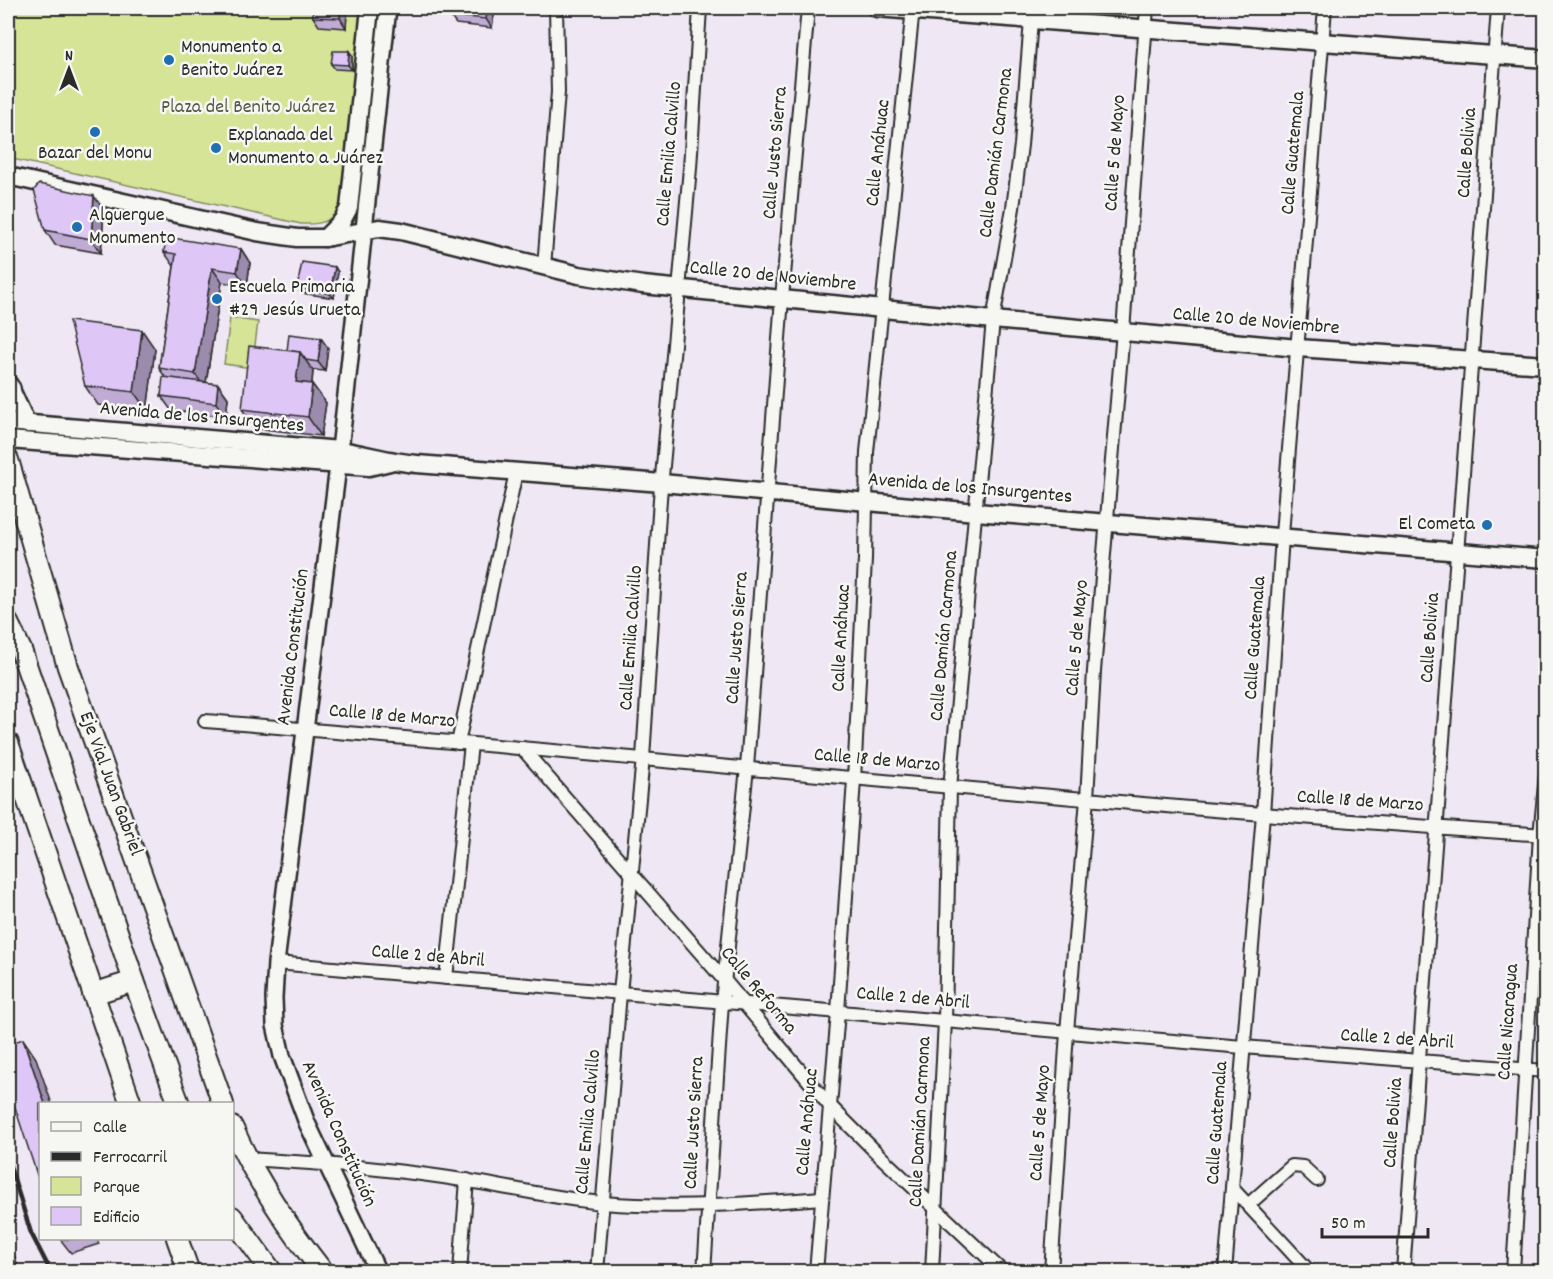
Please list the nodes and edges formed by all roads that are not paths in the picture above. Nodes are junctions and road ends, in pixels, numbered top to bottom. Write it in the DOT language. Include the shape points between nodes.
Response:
graph roads {
  1 [pos="370,8"];
  2 [pos="388,8"];
  3 [pos="556,8"];
  4 [pos="700,8"];
  5 [pos="808,8"];
  6 [pos="876,8"];
  7 [pos="1147,8"];
  8 [pos="1325,8"];
  9 [pos="1498,8"];
  10 [pos="912,9"];
  11 [pos="1032,14"];
  12 [pos="1146,28"];
  13 [pos="1323,42"];
  14 [pos="1495,55"];
  15 [pos="1545,59"];
  16 [pos="8,176"];
  17 [pos="363,231"];
  18 [pos="325,238"];
  19 [pos="544,267"];
  20 [pos="677,288"];
  21 [pos="782,298"];
  22 [pos="883,309"];
  23 [pos="993,320"];
  24 [pos="1123,331"];
  25 [pos="1298,348"];
  26 [pos="1471,360"];
  27 [pos="1545,365"];
  28 [pos="8,387"];
  29 [pos="8,422"];
  30 [pos="27,424"];
  31 [pos="8,440"];
  32 [pos="339,458"];
  33 [pos="8,460"];
  34 [pos="516,472"];
  35 [pos="662,483"];
  36 [pos="768,493"];
  37 [pos="866,501"];
  38 [pos="976,512"];
  39 [pos="1107,523"];
  40 [pos="1282,537"];
  41 [pos="1457,550"];
  42 [pos="1545,559"];
  43 [pos="8,623"];
  44 [pos="205,721"];
  45 [pos="305,729"];
  46 [pos="8,743"];
  47 [pos="458,743"];
  48 [pos="471,744"];
  49 [pos="522,748"];
  50 [pos="643,758"];
  51 [pos="747,768"];
  52 [pos="1545,775"];
  53 [pos="854,780"];
  54 [pos="950,788"];
  55 [pos="1087,799"];
  56 [pos="1263,814"];
  57 [pos="1436,827"];
  58 [pos="1543,835"];
  59 [pos="631,875"];
  60 [pos="276,963"];
  61 [pos="446,978"];
  62 [pos="134,981"];
  63 [pos="725,981"];
  64 [pos="620,993"];
  65 [pos="93,994"];
  66 [pos="722,1002"];
  67 [pos="744,1004"];
  68 [pos="838,1012"];
  69 [pos="945,1021"];
  70 [pos="1066,1032"];
  71 [pos="1243,1047"];
  72 [pos="1418,1061"];
  73 [pos="1525,1069"];
  74 [pos="1545,1071"];
  75 [pos="130,1102"];
  76 [pos="178,1102"];
  77 [pos="222,1102"];
  78 [pos="829,1105"];
  79 [pos="234,1131"];
  80 [pos="247,1159"];
  81 [pos="327,1164"];
  82 [pos="467,1180"];
  83 [pos="1317,1180"];
  84 [pos="1232,1188"];
  85 [pos="821,1198"];
  86 [pos="602,1203"];
  87 [pos="710,1204"];
  88 [pos="1248,1205"];
  89 [pos="936,1209"];
  90 [pos="234,1220"];
  91 [pos="177,1240"];
  92 [pos="1308,1270"];
  93 [pos="189,1272"];
  94 [pos="272,1272"];
  95 [pos="323,1272"];
  96 [pos="378,1272"];
  97 [pos="460,1272"];
  98 [pos="597,1272"];
  99 [pos="704,1272"];
  100 [pos="816,1272"];
  101 [pos="932,1272"];
  102 [pos="1003,1272"];
  103 [pos="1051,1272"];
  104 [pos="1225,1272"];
  105 [pos="1403,1272"];
  106 [pos="1513,1272"];
  1 -- 18 [label="main road" via="349,208"];
  2 -- 17 [label="street, Avenida Constitución"];
  3 -- 19 [label="street" via="558,92"];
  4 -- 20 [label="street, Calle Emilia Calvillo" via="690,168"];
  5 -- 21 [label="street, Calle Justo Sierra"];
  6 -- 10 [label="main road"];
  7 -- 12 [label="street, Calle 5 de Mayo"];
  8 -- 13 [label="street, Calle Guatemala"];
  9 -- 14 [label="street, Calle Bolivia"];
  10 -- 11 [label="main road"];
  10 -- 22 [label="street, Calle Anáhuac"];
  11 -- 12 [label="main road"];
  11 -- 23 [label="street, Calle Damián Carmona" via="1015,197"];
  12 -- 13 [label="main road"];
  12 -- 24 [label="street, Calle 5 de Mayo"];
  13 -- 14 [label="main road"];
  13 -- 25 [label="street, Calle Guatemala"];
  14 -- 15 [label="main road"];
  14 -- 26 [label="street, Calle Bolivia"];
  16 -- 18 [label="main road, Calle 20 de Noviembre" via="257,232"];
  17 -- 18 [label="main road, Calle 20 de Noviembre"];
  17 -- 19 [label="main road, Calle 20 de Noviembre" via="379,228 437,238"];
  17 -- 32 [label="street, Avenida Constitución"];
  19 -- 20 [label="main road, Calle 20 de Noviembre" via="602,280"];
  20 -- 21 [label="main road, Calle 20 de Noviembre"];
  20 -- 35 [label="street, Calle Emilia Calvillo"];
  21 -- 22 [label="main road, Calle 20 de Noviembre"];
  21 -- 36 [label="street, Calle Justo Sierra"];
  22 -- 23 [label="main road, Calle 20 de Noviembre"];
  22 -- 37 [label="street, Calle Anáhuac" via="867,452"];
  23 -- 24 [label="main road, Calle 20 de Noviembre"];
  23 -- 38 [label="street, Calle Damián Carmona"];
  24 -- 25 [label="main road, Calle 20 de Noviembre"];
  24 -- 39 [label="street, Calle 5 de Mayo"];
  25 -- 26 [label="main road, Calle 20 de Noviembre"];
  25 -- 40 [label="street, Calle Guatemala"];
  26 -- 27 [label="main road, Calle 20 de Noviembre"];
  26 -- 41 [label="street, Calle Bolivia"];
  28 -- 30 [label="main road"];
  29 -- 30 [label="main road, Avenida de los Insurgentes"];
  30 -- 32 [label="main road, Avenida de los Insurgentes"];
  31 -- 32 [label="main road, Avenida de los Insurgentes"];
  32 -- 34 [label="main road, Avenida de los Insurgentes" via="370,455 391,462"];
  32 -- 45 [label="street, Avenida Constitución"];
  33 -- 77 [label="main road, Eje Vial Juan Gabriel" via="68,668"];
  34 -- 35 [label="main road, Avenida de los Insurgentes"];
  34 -- 47 [label="street"];
  35 -- 36 [label="main road, Avenida de los Insurgentes"];
  35 -- 50 [label="street, Calle Emilia Calvillo"];
  36 -- 37 [label="main road, Avenida de los Insurgentes"];
  36 -- 51 [label="street, Calle Justo Sierra"];
  37 -- 38 [label="main road, Avenida de los Insurgentes"];
  37 -- 53 [label="street, Calle Anáhuac"];
  38 -- 39 [label="main road, Avenida de los Insurgentes"];
  38 -- 54 [label="street, Calle Damián Carmona"];
  39 -- 40 [label="main road, Avenida de los Insurgentes"];
  39 -- 55 [label="street, Calle 5 de Mayo"];
  40 -- 41 [label="main road, Avenida de los Insurgentes"];
  40 -- 56 [label="street, Calle Guatemala"];
  41 -- 42 [label="main road, Avenida de los Insurgentes"];
  41 -- 57 [label="street, Calle Bolivia"];
  43 -- 62 [label="main road, Eje Vial Juan Gabriel" via="21,650"];
  44 -- 45 [label="street, Calle 18 de Marzo"];
  45 -- 47 [label="street, Calle 18 de Marzo"];
  45 -- 60 [label="street, Avenida Constitución"];
  46 -- 65 [label="main road"];
  47 -- 48 [label="street, Calle 18 de Marzo"];
  48 -- 49 [label="street, Calle 18 de Marzo"];
  48 -- 61 [label="street"];
  49 -- 50 [label="street, Calle 18 de Marzo"];
  49 -- 59 [label="street, Calle Reforma"];
  50 -- 51 [label="street, Calle 18 de Marzo"];
  50 -- 59 [label="street, Calle Emilia Calvillo"];
  51 -- 53 [label="street, Calle 18 de Marzo"];
  51 -- 63 [label="street, Calle Justo Sierra"];
  52 -- 58 [label="street, Calle Nicaragua"];
  53 -- 54 [label="street, Calle 18 de Marzo"];
  53 -- 68 [label="street, Calle Anáhuac"];
  54 -- 55 [label="street, Calle 18 de Marzo"];
  54 -- 69 [label="street, Calle Damián Carmona"];
  55 -- 56 [label="street, Calle 18 de Marzo"];
  55 -- 70 [label="street, Calle 5 de Mayo"];
  56 -- 57 [label="street, Calle 18 de Marzo"];
  56 -- 71 [label="street, Calle Guatemala"];
  57 -- 58 [label="street, Calle 18 de Marzo"];
  57 -- 72 [label="street, Calle Bolivia"];
  58 -- 73 [label="street, Calle Nicaragua"];
  59 -- 63 [label="street, Calle Reforma"];
  59 -- 64 [label="street, Calle Emilia Calvillo"];
  60 -- 61 [label="street, Calle 2 de Abril"];
  60 -- 81 [label="street, Avenida Constitución" via="276,1037 295,1094"];
  61 -- 64 [label="street, Calle 2 de Abril"];
  62 -- 65 [label="main road"];
  62 -- 76 [label="main road, Eje Vial Juan Gabriel"];
  63 -- 66 [label="street, Calle Justo Sierra"];
  63 -- 67 [label="street, Calle Reforma"];
  64 -- 66 [label="street, Calle 2 de Abril"];
  64 -- 86 [label="street, Calle Emilia Calvillo"];
  65 -- 75 [label="main road"];
  66 -- 67 [label="street, Calle 2 de Abril"];
  66 -- 87 [label="street, Calle Justo Sierra"];
  67 -- 68 [label="street, Calle 2 de Abril"];
  67 -- 78 [label="street, Calle Reforma"];
  68 -- 69 [label="street, Calle 2 de Abril"];
  68 -- 78 [label="street, Calle Anáhuac"];
  69 -- 70 [label="street, Calle 2 de Abril"];
  69 -- 89 [label="street, Calle Damián Carmona"];
  70 -- 71 [label="street, Calle 2 de Abril"];
  70 -- 103 [label="street, Calle 5 de Mayo"];
  71 -- 72 [label="street, Calle 2 de Abril"];
  71 -- 84 [label="street, Calle Guatemala"];
  72 -- 73 [label="street, Calle 2 de Abril"];
  72 -- 105 [label="street, Calle Bolivia"];
  73 -- 74 [label="street, Calle 2 de Abril"];
  73 -- 106 [label="street, Calle Nicaragua"];
  78 -- 85 [label="street, Calle Anáhuac"];
  78 -- 89 [label="street, Calle Reforma"];
  79 -- 80 [label="main road"];
  80 -- 81 [label="street"];
  80 -- 95 [label="main road" via="271,1202"];
  81 -- 82 [label="street"];
  81 -- 96 [label="street, Avenida Constitución"];
  82 -- 86 [label="street"];
  82 -- 97 [label="street"];
  83 -- 88 [label="street" via="1303,1167 1292,1166"];
  84 -- 88 [label="street"];
  84 -- 104 [label="street, Calle Guatemala"];
  85 -- 87 [label="street"];
  85 -- 100 [label="street, Calle Anáhuac"];
  86 -- 87 [label="street"];
  86 -- 98 [label="street, Calle Emilia Calvillo"];
  87 -- 99 [label="street, Calle Justo Sierra"];
  88 -- 92 [label="street"];
  89 -- 101 [label="street, Calle Damián Carmona"];
  89 -- 102 [label="street, Calle Reforma"];
  90 -- 94 [label="main road"];
  91 -- 93 [label="main road"];
}
